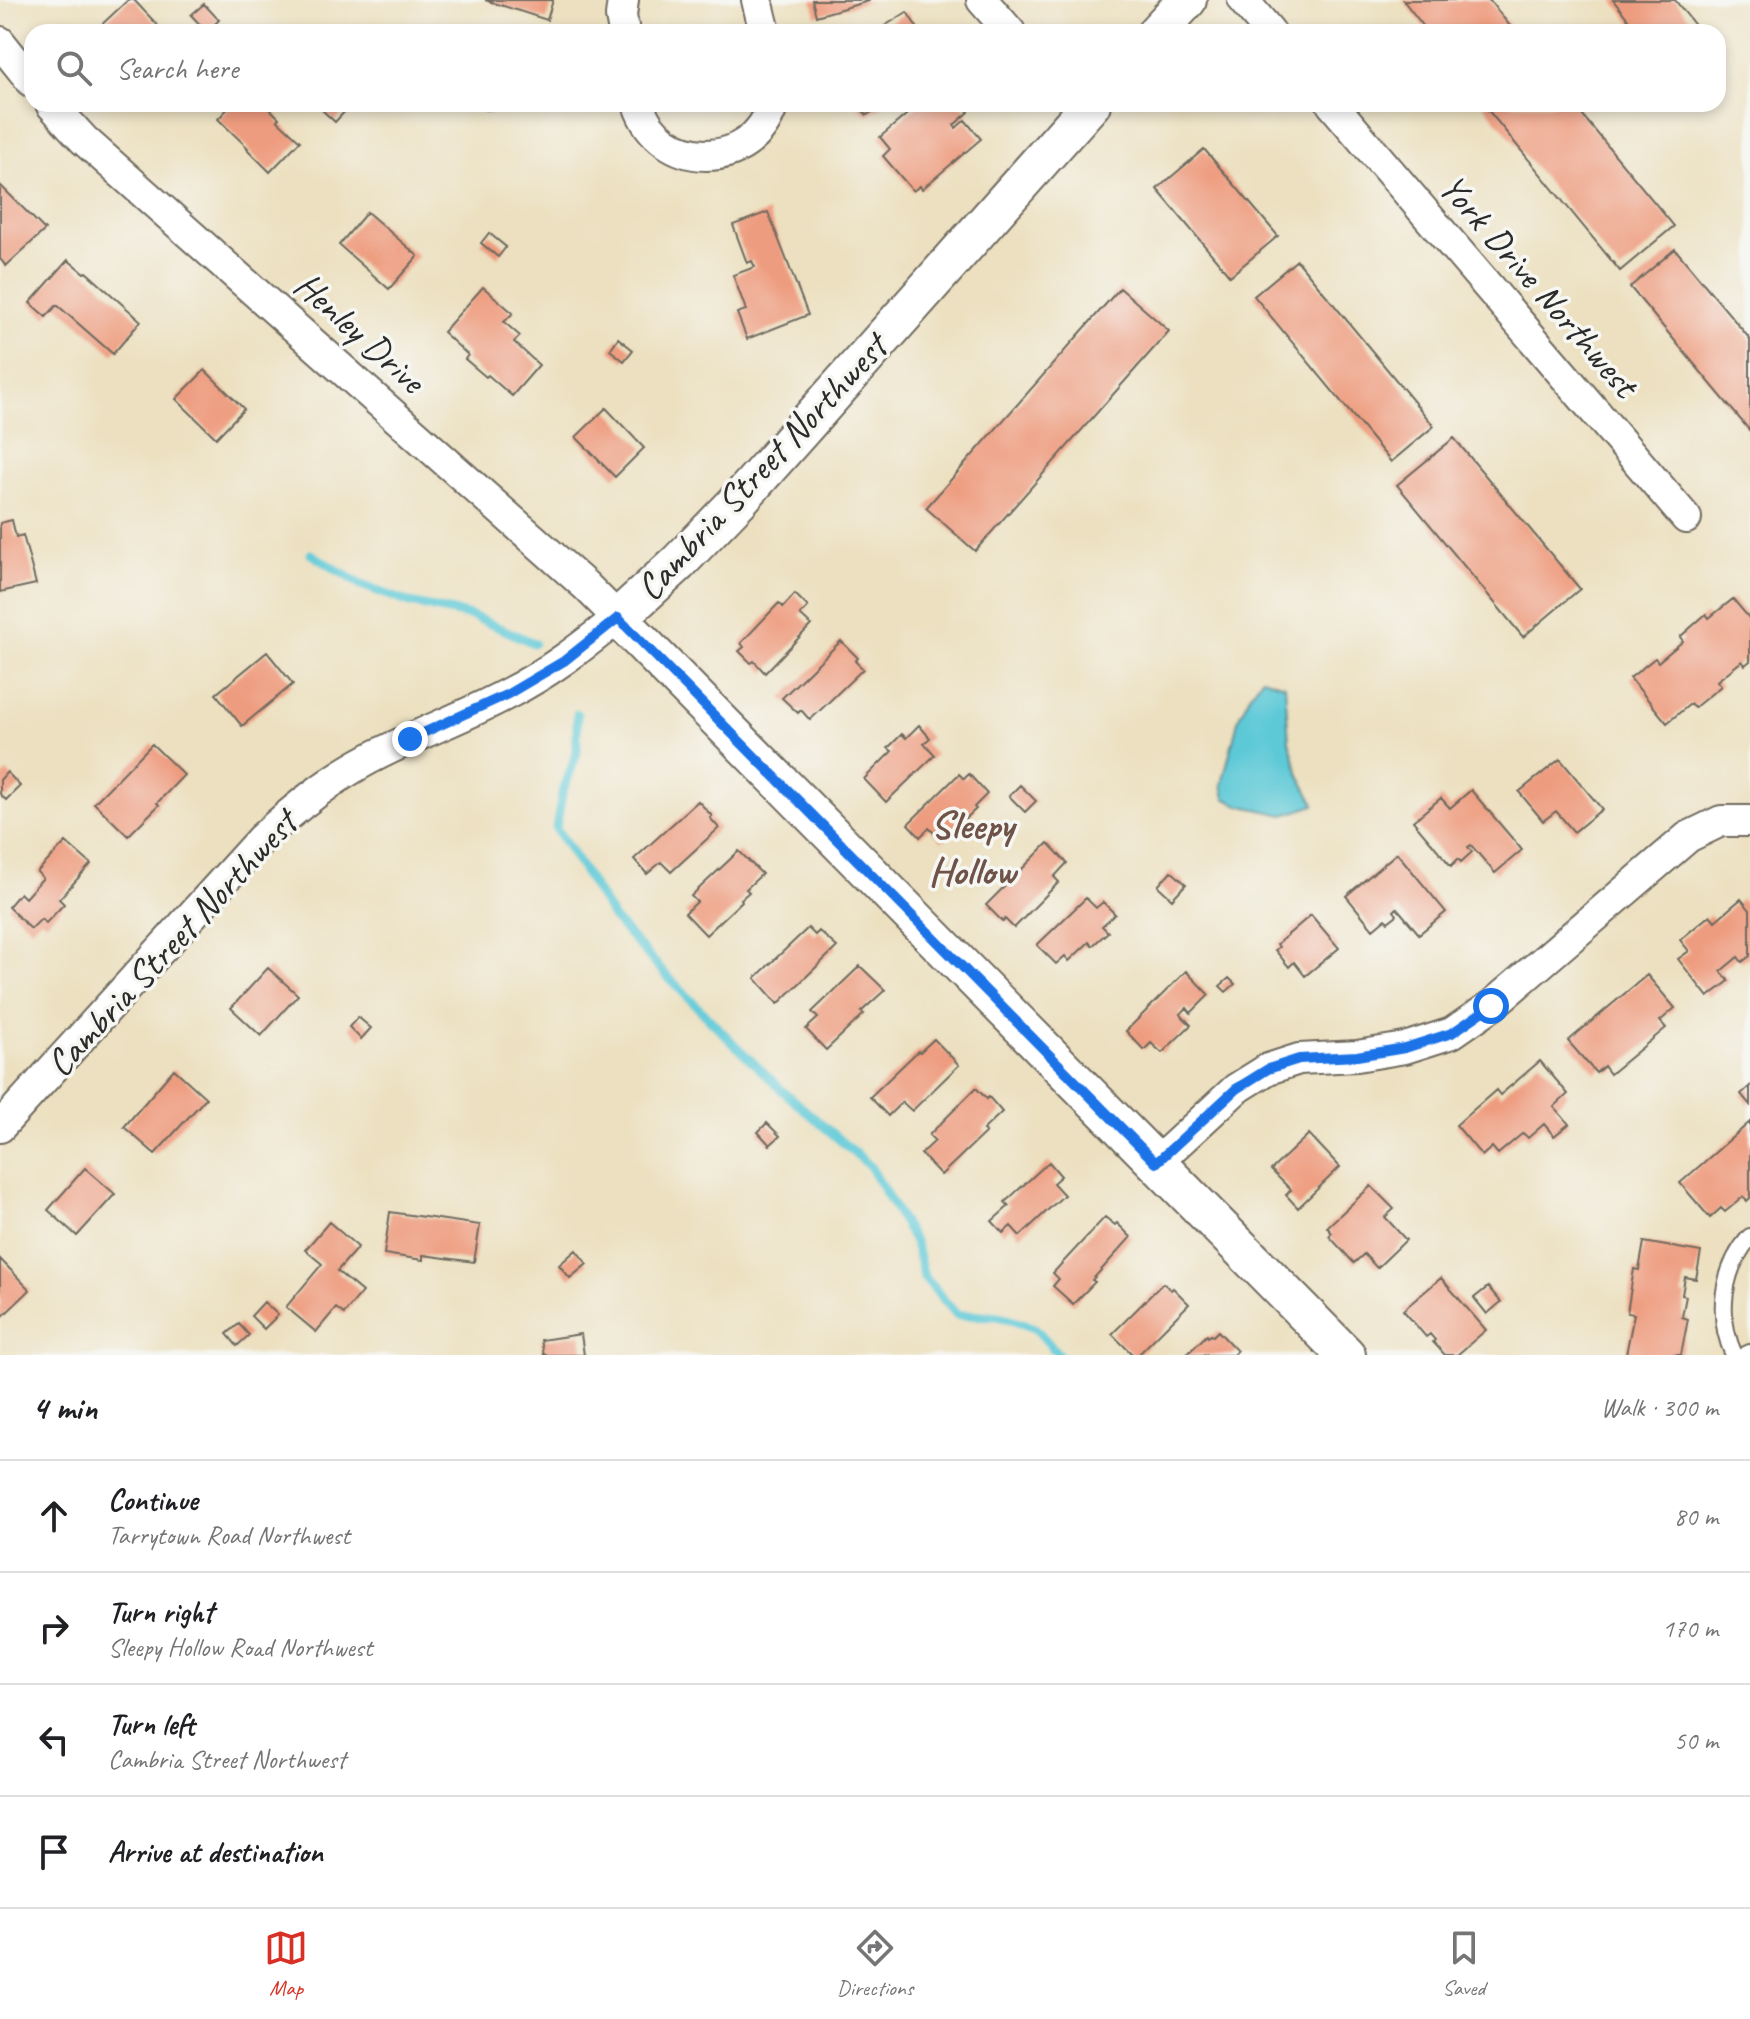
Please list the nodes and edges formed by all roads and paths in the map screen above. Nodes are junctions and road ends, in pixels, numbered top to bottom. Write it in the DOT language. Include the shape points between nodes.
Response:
graph roads {
  1 [pos="623,0"];
  2 [pos="757,0"];
  3 [pos="982,0"];
  4 [pos="1243,0"];
  5 [pos="622,24"];
  6 [pos="763,24"];
  7 [pos="1003,24"];
  8 [pos="1263,24"];
  9 [pos="0,42"];
  10 [pos="24,72"];
  11 [pos="58,112"];
  12 [pos="642,112"];
  13 [pos="771,112"];
  14 [pos="1083,112"];
  15 [pos="1339,112"];
  16 [pos="1686,518"];
  17 [pos="618,618"];
  18 [pos="1750,821"];
  19 [pos="0,1127"];
  20 [pos="1156,1163"];
  21 [pos="1750,1237"];
  22 [pos="1744,1256"];
  23 [pos="1346,1355"];
  24 [pos="1734,1355"];
  1 -- 5 [label="street"];
  2 -- 6 [label="street"];
  3 -- 7 [label="street"];
  4 -- 8 [label="street"];
  9 -- 10 [label="street"];
  11 -- 17 [label="street, Henley Drive"];
  12 -- 13 [label="street" via="666,143 705,157 743,144"];
  14 -- 17 [label="street, Cambria Street Northwest" via="738,501"];
  15 -- 16 [label="street, York Drive Northwest"];
  17 -- 19 [label="street, Cambria Street Northwest" via="564,661 508,694 367,760 294,810"];
  17 -- 20 [label="street"];
  18 -- 20 [label="street" via="1721,821 1688,837 1491,1006 1452,1033 1405,1048 1299,1059 1268,1069 1236,1089"];
  20 -- 23 [label="street"];
  21 -- 22 [label="lane"];
  22 -- 24 [label="lane" via="1729,1273 1724,1291"];
}
